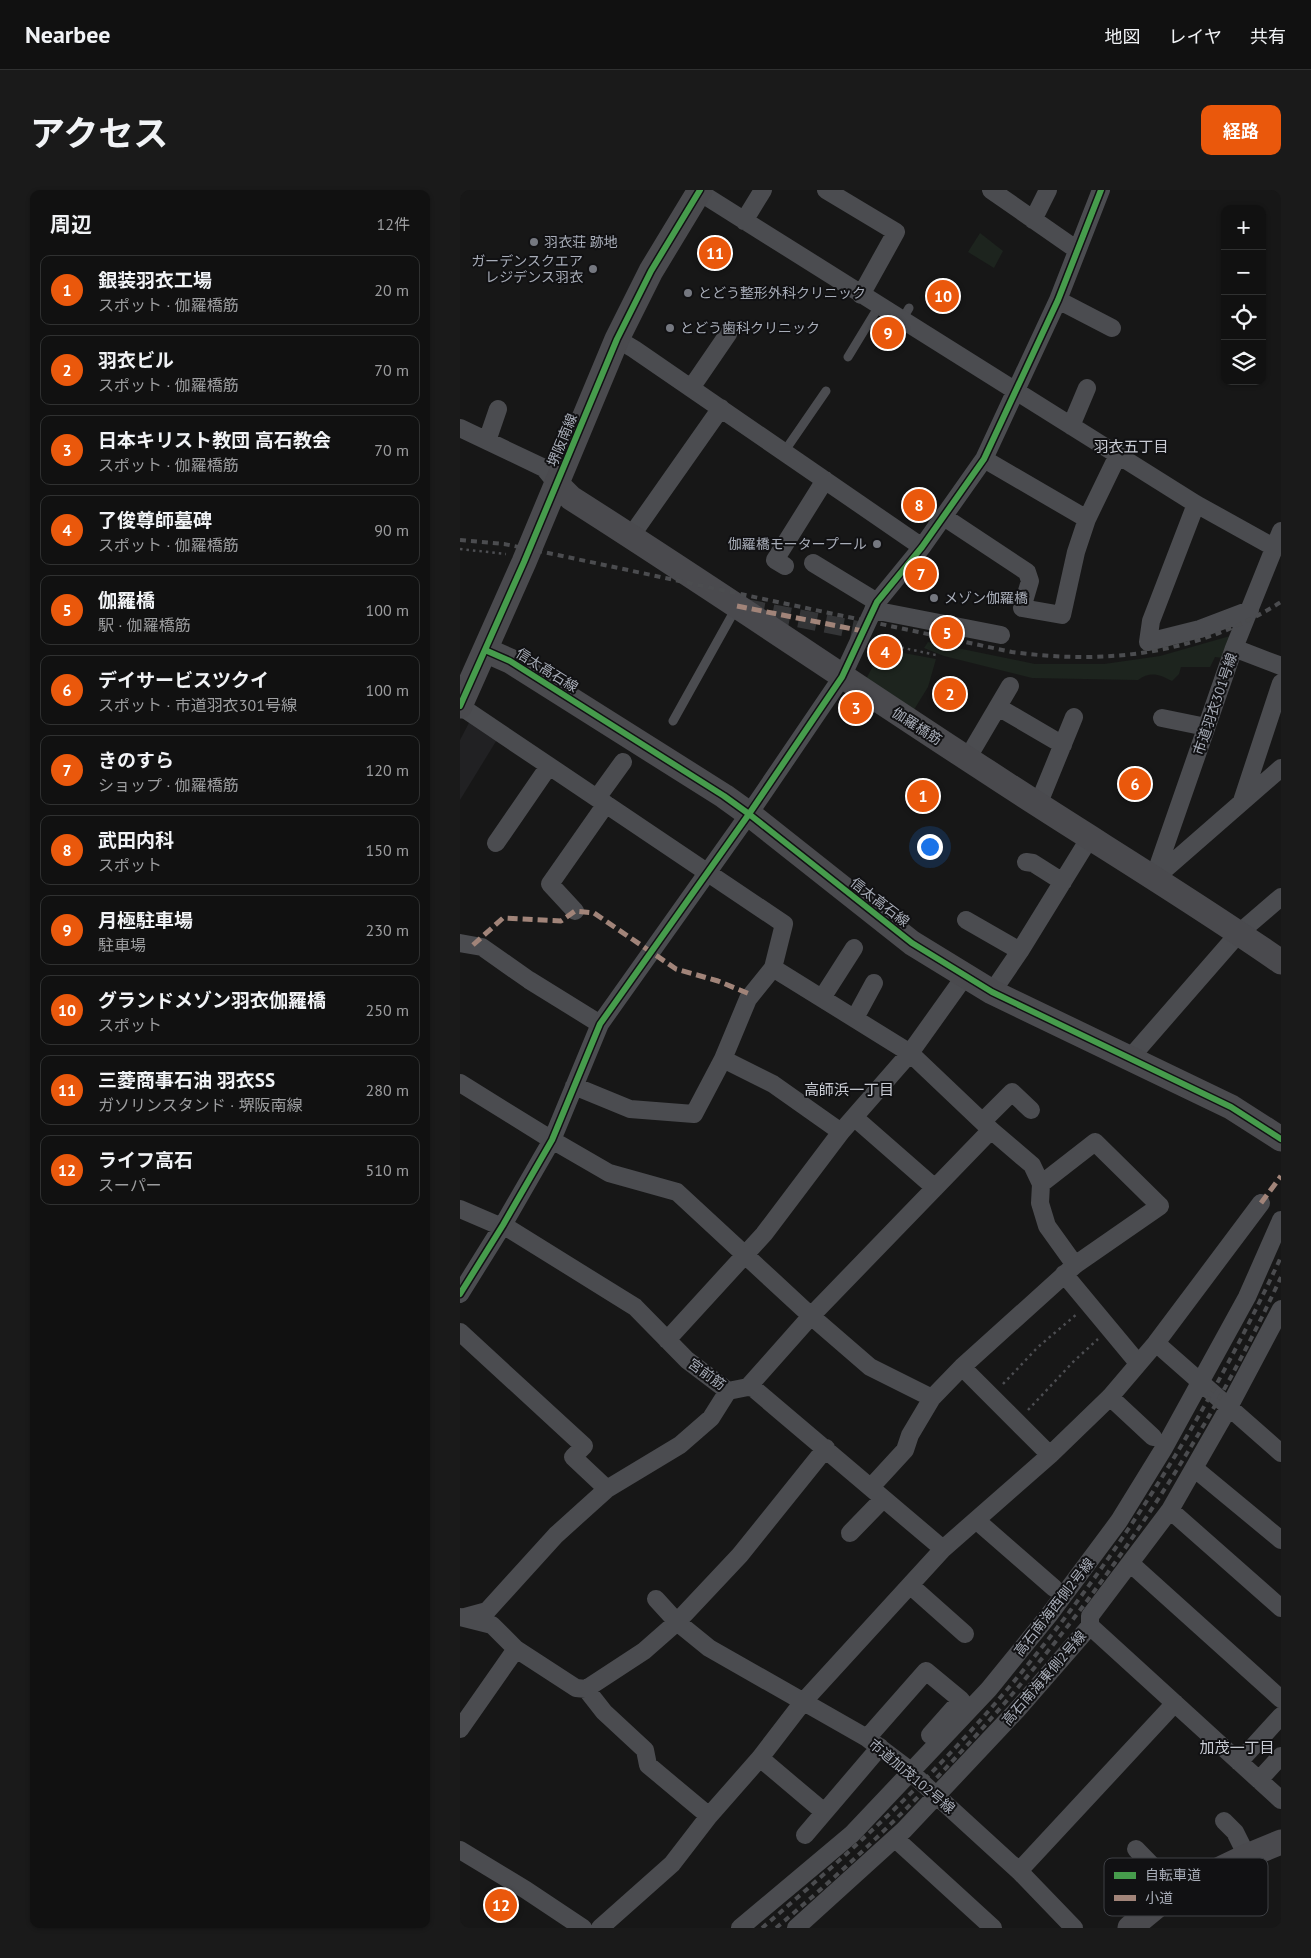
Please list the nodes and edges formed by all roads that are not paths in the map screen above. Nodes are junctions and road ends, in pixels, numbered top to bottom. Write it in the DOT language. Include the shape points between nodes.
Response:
graph roads {
  1 [pos="763,190"];
  2 [pos="826,190"];
  3 [pos="991,190"];
  4 [pos="1048,190"];
  5 [pos="1101,190"];
  6 [pos="700,191"];
  7 [pos="1033,220"];
  8 [pos="744,221"];
  9 [pos="1077,250"];
  10 [pos="861,295"];
  11 [pos="1058,300"];
  12 [pos="879,306"];
  13 [pos="1112,328"];
  14 [pos="728,334"];
  15 [pos="617,339"];
  16 [pos="848,357"];
  17 [pos="691,388"];
  18 [pos="1087,388"];
  19 [pos="826,391"];
  20 [pos="1016,392"];
  21 [pos="721,408"];
  22 [pos="498,409"];
  23 [pos="1071,426"];
  24 [pos="460,429"];
  25 [pos="487,441"];
  26 [pos="784,452"];
  27 [pos="1118,455"];
  28 [pos="984,459"];
  29 [pos="825,480"];
  30 [pos="557,484"];
  31 [pos="1196,504"];
  32 [pos="944,517"];
  33 [pos="1087,519"];
  34 [pos="631,536"];
  35 [pos="1278,539"];
  36 [pos="922,547"];
  37 [pos="814,563"];
  38 [pos="785,566"];
  39 [pos="737,606"];
  40 [pos="875,606"];
  41 [pos="1250,610"];
  42 [pos="1001,635"];
  43 [pos="1234,648"];
  44 [pos="485,650"];
  45 [pos="1281,666"];
  46 [pos="842,677"];
  47 [pos="1281,683"];
  48 [pos="1010,686"];
  49 [pos="460,706"];
  50 [pos="998,707"];
  51 [pos="1074,717"];
  52 [pos="1162,718"];
  53 [pos="672,721"];
  54 [pos="1206,727"];
  55 [pos="1063,745"];
  56 [pos="967,759"];
  57 [pos="623,762"];
  58 [pos="549,766"];
  59 [pos="1281,768"];
  60 [pos="602,801"];
  61 [pos="1242,802"];
  62 [pos="1038,806"];
  63 [pos="749,814"];
  64 [pos="1089,839"];
  65 [pos="496,843"];
  66 [pos="1026,862"];
  67 [pos="706,872"];
  68 [pos="1154,878"];
  69 [pos="1063,882"];
  70 [pos="1281,897"];
  71 [pos="575,911"];
  72 [pos="966,920"];
  73 [pos="1239,933"];
  74 [pos="460,943"];
  75 [pos="854,948"];
  76 [pos="1020,951"];
  77 [pos="1281,962"];
  78 [pos="772,968"];
  79 [pos="965,976"];
  80 [pos="874,984"];
  81 [pos="992,992"];
  82 [pos="822,998"];
  83 [pos="855,1018"];
  84 [pos="600,1024"];
  85 [pos="910,1053"];
  86 [pos="723,1058"];
  87 [pos="1130,1058"];
  88 [pos="460,1083"];
  89 [pos="574,1086"];
  90 [pos="1031,1110"];
  91 [pos="855,1118"];
  92 [pos="987,1125"];
  93 [pos="841,1132"];
  94 [pos="1281,1139"];
  95 [pos="552,1140"];
  96 [pos="1041,1184"];
  97 [pos="935,1188"];
  98 [pos="1261,1203"];
  99 [pos="460,1209"];
  100 [pos="1281,1220"];
  101 [pos="503,1225"];
  102 [pos="744,1254"];
  103 [pos="467,1269"];
  104 [pos="1070,1269"];
  105 [pos="460,1294"];
  106 [pos="1281,1308"];
  107 [pos="811,1316"];
  108 [pos="460,1332"];
  109 [pos="667,1340"];
  110 [pos="1156,1343"];
  111 [pos="1138,1363"];
  112 [pos="962,1367"];
  113 [pos="1201,1383"];
  114 [pos="748,1387"];
  115 [pos="728,1391"];
  116 [pos="1110,1397"];
  117 [pos="932,1398"];
  118 [pos="1229,1407"];
  119 [pos="1152,1437"];
  120 [pos="826,1448"];
  121 [pos="1281,1452"];
  122 [pos="1050,1454"];
  123 [pos="1194,1468"];
  124 [pos="607,1489"];
  125 [pos="877,1493"];
  126 [pos="1170,1510"];
  127 [pos="976,1520"];
  128 [pos="850,1533"];
  129 [pos="1281,1540"];
  130 [pos="943,1549"];
  131 [pos="1130,1563"];
  132 [pos="911,1586"];
  133 [pos="1054,1588"];
  134 [pos="656,1599"];
  135 [pos="1281,1608"];
  136 [pos="460,1618"];
  137 [pos="677,1622"];
  138 [pos="1090,1626"];
  139 [pos="965,1634"];
  140 [pos="516,1649"];
  141 [pos="586,1689"];
  142 [pos="1281,1699"];
  143 [pos="803,1702"];
  144 [pos="1175,1703"];
  145 [pos="1281,1716"];
  146 [pos="460,1729"];
  147 [pos="874,1743"];
  148 [pos="1281,1756"];
  149 [pos="760,1758"];
  150 [pos="1239,1762"];
  151 [pos="908,1769"];
  152 [pos="1259,1780"];
  153 [pos="936,1796"];
  154 [pos="1281,1800"];
  155 [pos="824,1812"];
  156 [pos="709,1816"];
  157 [pos="1224,1822"];
  158 [pos="805,1835"];
  159 [pos="1281,1842"];
  160 [pos="900,1843"];
  161 [pos="1136,1849"];
  162 [pos="460,1850"];
  163 [pos="1247,1856"];
  164 [pos="1145,1858"];
  165 [pos="1243,1858"];
  166 [pos="1019,1871"];
  167 [pos="1145,1916"];
  168 [pos="583,1928"];
  169 [pos="600,1928"];
  170 [pos="740,1928"];
  171 [pos="796,1928"];
  172 [pos="993,1928"];
  173 [pos="1074,1928"];
  174 [pos="1130,1928"];
  1 -- 8 [label="street"];
  2 -- 10 [label="street" via="896,232"];
  3 -- 7 [label="street"];
  4 -- 7 [label="street"];
  5 -- 9 [label="street"];
  6 -- 8 [label="street"];
  6 -- 15 [label="main road, 堺阪南線" via="651,272"];
  7 -- 9 [label="street"];
  8 -- 10 [label="street"];
  9 -- 11 [label="street"];
  10 -- 12 [label="street"];
  11 -- 13 [label="street"];
  11 -- 20 [label="street"];
  12 -- 16 [label="lane"];
  12 -- 20 [label="street" via="906,314"];
  14 -- 17 [label="street"];
  15 -- 17 [label="street"];
  15 -- 30 [label="main road, 堺阪南線"];
  17 -- 21 [label="street"];
  18 -- 23 [label="street"];
  19 -- 26 [label="lane"];
  20 -- 23 [label="street"];
  20 -- 28 [label="street"];
  21 -- 26 [label="street"];
  21 -- 34 [label="street"];
  22 -- 25 [label="street"];
  23 -- 27 [label="street"];
  24 -- 25 [label="street"];
  25 -- 30 [label="street" via="544,468"];
  26 -- 29 [label="street"];
  27 -- 31 [label="street"];
  27 -- 33 [label="street"];
  28 -- 32 [label="street"];
  28 -- 33 [label="street"];
  29 -- 36 [label="street"];
  29 -- 38 [label="street" via="775,560"];
  30 -- 34 [label="main road, 伽羅橋筋" via="571,498"];
  30 -- 44 [label="main road, 堺阪南線"];
  31 -- 35 [label="street"];
  31 -- 41 [label="street" via="1151,621 1148,642 1200,629"];
  32 -- 33 [label="street" via="1028,572 1030,582 1022,608 1062,615"];
  32 -- 36 [label="street"];
  34 -- 39 [label="main road, 伽羅橋筋"];
  35 -- 41 [label="street, 市道羽衣301号線"];
  36 -- 40 [label="street"];
  37 -- 40 [label="street"];
  39 -- 46 [label="main road, 伽羅橋筋"];
  39 -- 53 [label="lane"];
  40 -- 42 [label="street"];
  40 -- 46 [label="street"];
  41 -- 43 [label="street, 市道羽衣301号線"];
  43 -- 45 [label="street"];
  43 -- 54 [label="street, 市道羽衣301号線"];
  44 -- 49 [label="main road, 堺阪南線"];
  44 -- 63 [label="main road, 信太高石線" via="510,661"];
  46 -- 56 [label="main road, 伽羅橋筋"];
  46 -- 63 [label="street"];
  47 -- 61 [label="street"];
  48 -- 50 [label="street"];
  49 -- 58 [label="street"];
  50 -- 55 [label="street"];
  50 -- 56 [label="street"];
  51 -- 55 [label="street"];
  52 -- 54 [label="street"];
  54 -- 68 [label="street, 市道羽衣301号線"];
  55 -- 62 [label="street"];
  56 -- 62 [label="main road, 伽羅橋筋"];
  57 -- 60 [label="street"];
  58 -- 60 [label="street"];
  58 -- 65 [label="street"];
  59 -- 61 [label="street"];
  60 -- 67 [label="street"];
  60 -- 71 [label="street" via="550,884"];
  61 -- 68 [label="street"];
  62 -- 64 [label="main road, 伽羅橋筋"];
  63 -- 67 [label="street"];
  63 -- 79 [label="main road, 信太高石線" via="912,943"];
  64 -- 68 [label="main road, 伽羅橋筋"];
  64 -- 69 [label="street"];
  66 -- 69 [label="street"];
  67 -- 78 [label="street" via="784,924"];
  67 -- 84 [label="street"];
  68 -- 73 [label="main road, 伽羅橋筋"];
  69 -- 76 [label="street"];
  70 -- 73 [label="street"];
  72 -- 76 [label="street"];
  73 -- 77 [label="main road, 伽羅橋筋"];
  73 -- 87 [label="street"];
  74 -- 84 [label="street" via="482,947"];
  75 -- 82 [label="street"];
  76 -- 81 [label="street"];
  78 -- 82 [label="street"];
  78 -- 86 [label="street" via="748,999"];
  79 -- 81 [label="main road, 信太高石線"];
  79 -- 85 [label="street"];
  80 -- 83 [label="street"];
  81 -- 87 [label="main road, 信太高石線"];
  82 -- 83 [label="street"];
  83 -- 85 [label="street"];
  84 -- 89 [label="street"];
  85 -- 91 [label="street"];
  85 -- 92 [label="street"];
  86 -- 89 [label="street" via="694,1114 630,1110"];
  86 -- 93 [label="street" via="772,1084"];
  87 -- 94 [label="main road, 信太高石線" via="1231,1107"];
  88 -- 95 [label="street"];
  89 -- 95 [label="street"];
  90 -- 92 [label="street" via="1012,1092"];
  91 -- 93 [label="street"];
  91 -- 97 [label="street"];
  92 -- 96 [label="street" via="1032,1165"];
  92 -- 97 [label="street"];
  93 -- 102 [label="street" via="764,1234"];
  95 -- 101 [label="street"];
  95 -- 102 [label="street" via="609,1173 677,1192"];
  96 -- 104 [label="street" via="1040,1203 1047,1226"];
  96 -- 104 [label="street" via="1095,1142 1160,1206"];
  97 -- 107 [label="street"];
  98 -- 110 [label="street"];
  99 -- 101 [label="street, 宮前筋"];
  100 -- 113 [label="street, 高石南海西側2号線" via="1247,1297"];
  101 -- 103 [label="street"];
  101 -- 109 [label="street, 宮前筋" via="636,1307"];
  102 -- 107 [label="street"];
  102 -- 109 [label="street"];
  103 -- 105 [label="street"];
  104 -- 111 [label="street" via="1089,1304"];
  104 -- 112 [label="street"];
  106 -- 118 [label="street, 高石南海東側2号線"];
  107 -- 114 [label="street"];
  107 -- 117 [label="street" via="870,1366"];
  108 -- 124 [label="street" via="584,1446 573,1456"];
  109 -- 115 [label="street, 宮前筋" via="687,1360"];
  110 -- 111 [label="street"];
  110 -- 113 [label="street"];
  111 -- 116 [label="street"];
  112 -- 117 [label="street"];
  112 -- 122 [label="street"];
  113 -- 118 [label="street"];
  113 -- 151 [label="street, 高石南海西側2号線" via="1119,1521 1050,1615 989,1690"];
  114 -- 115 [label="street, 宮前筋"];
  114 -- 120 [label="street, 宮前筋"];
  115 -- 124 [label="street" via="711,1418 680,1445"];
  116 -- 119 [label="street"];
  116 -- 122 [label="street"];
  117 -- 125 [label="street" via="905,1450"];
  118 -- 121 [label="street"];
  118 -- 123 [label="street, 高石南海東側2号線"];
  120 -- 125 [label="street, 宮前筋"];
  120 -- 137 [label="street" via="740,1556"];
  122 -- 127 [label="street"];
  123 -- 126 [label="street, 高石南海東側2号線"];
  123 -- 129 [label="street"];
  124 -- 136 [label="street" via="556,1535 487,1611"];
  125 -- 128 [label="street"];
  125 -- 130 [label="street, 宮前筋"];
  126 -- 131 [label="street, 高石南海東側2号線"];
  126 -- 135 [label="street"];
  127 -- 130 [label="street"];
  127 -- 133 [label="street"];
  130 -- 132 [label="street"];
  131 -- 138 [label="street, 高石南海東側2号線" via="1090,1616"];
  131 -- 142 [label="street"];
  132 -- 139 [label="street"];
  132 -- 143 [label="street"];
  134 -- 137 [label="street, 市道加茂102号線"];
  136 -- 140 [label="street" via="492,1625"];
  137 -- 141 [label="street" via="644,1651"];
  137 -- 143 [label="street, 市道加茂102号線" via="709,1648"];
  138 -- 144 [label="street"];
  138 -- 153 [label="street, 高石南海東側2号線"];
  140 -- 141 [label="street" via="576,1688"];
  140 -- 146 [label="street"];
  141 -- 156 [label="street" via="604,1712 644,1750 648,1765"];
  143 -- 147 [label="street, 市道加茂102号線"];
  143 -- 149 [label="street"];
  144 -- 150 [label="street"];
  144 -- 166 [label="street"];
  145 -- 150 [label="street"];
  147 -- 151 [label="street, 市道加茂102号線"];
  147 -- 151 [label="street" via="926,1671 961,1700"];
  147 -- 155 [label="street"];
  148 -- 152 [label="street"];
  149 -- 155 [label="street"];
  149 -- 156 [label="street"];
  150 -- 152 [label="street"];
  151 -- 153 [label="street, 市道加茂102号線"];
  151 -- 170 [label="street, 高石南海西側2号線" via="852,1834"];
  152 -- 154 [label="street"];
  153 -- 166 [label="street, 市道加茂102号線"];
  153 -- 171 [label="street, 高石南海東側2号線" via="904,1830"];
  155 -- 158 [label="street"];
  156 -- 169 [label="street" via="672,1864"];
  157 -- 163 [label="street" via="1236,1832"];
  159 -- 163 [label="main road"];
  160 -- 172 [label="street"];
  161 -- 164 [label="street"];
  162 -- 168 [label="street"];
  163 -- 165 [label="main road"];
  166 -- 173 [label="street, 市道加茂102号線"];
  167 -- 174 [label="main road"];
}
